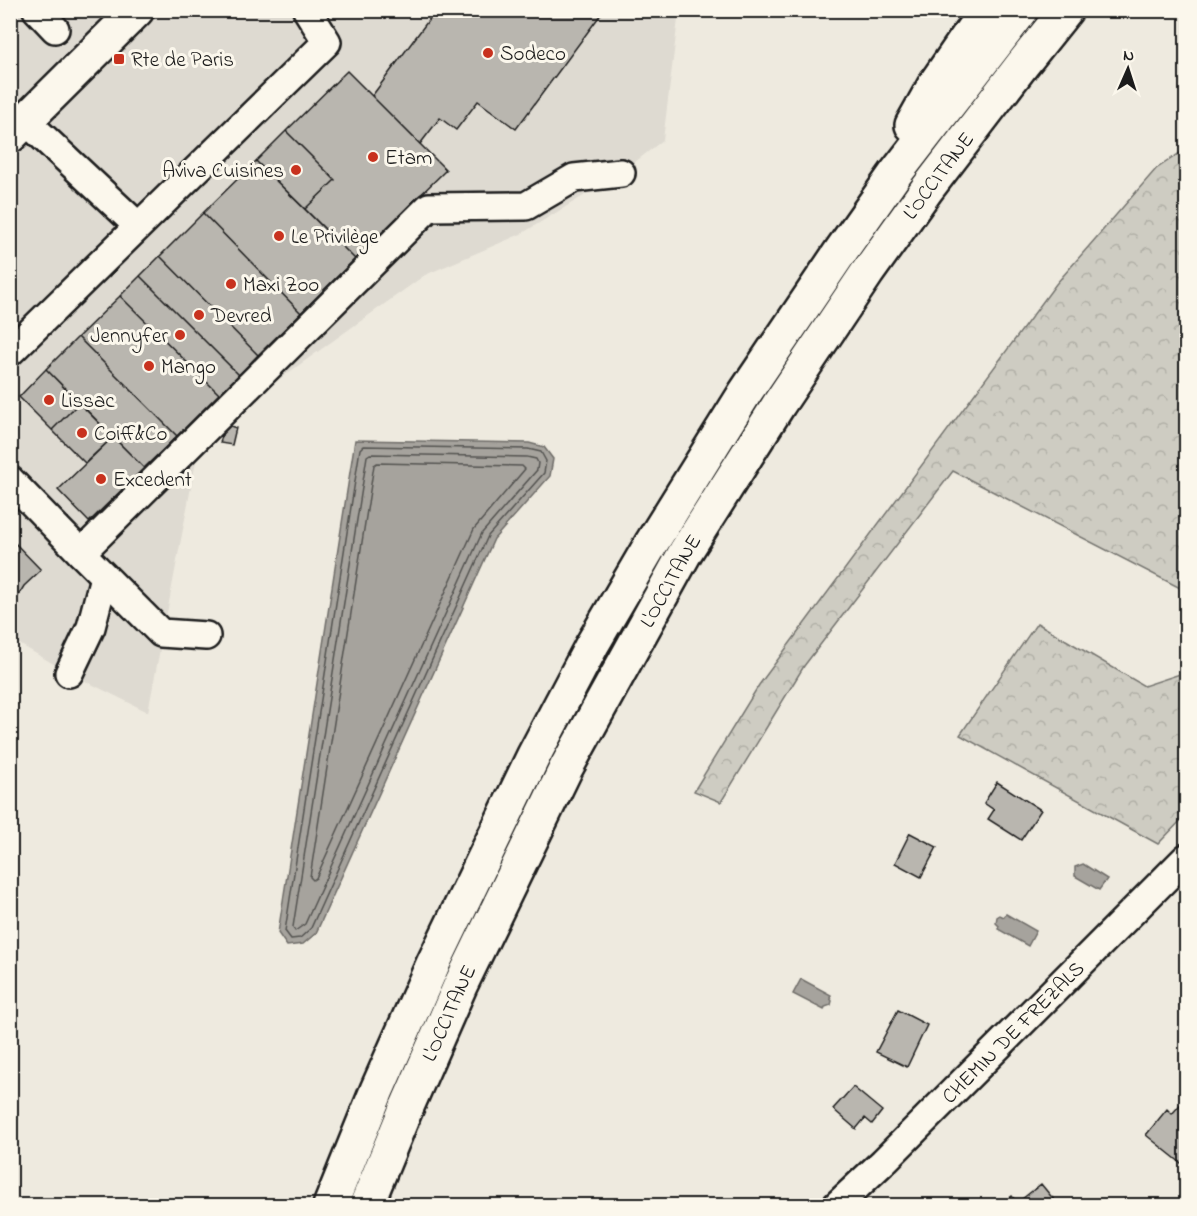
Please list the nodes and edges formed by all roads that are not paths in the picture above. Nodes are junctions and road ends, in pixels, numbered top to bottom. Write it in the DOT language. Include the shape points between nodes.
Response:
graph roads {
  1 [pos="137,10"];
  2 [pos="307,10"];
  3 [pos="986,10"];
  4 [pos="1022,10"];
  5 [pos="1066,10"];
  6 [pos="18,128"];
  7 [pos="621,173"];
  8 [pos="138,226"];
  9 [pos="841,251"];
  10 [pos="10,352"];
  11 [pos="10,480"];
  12 [pos="81,553"];
  13 [pos="104,577"];
  14 [pos="207,636"];
  15 [pos="69,673"];
  16 [pos="1186,858"];
  17 [pos="330,1206"];
  18 [pos="366,1206"];
  19 [pos="836,1206"];
  1 -- 6 [label="main road"];
  2 -- 8 [label="street" via="327,42"];
  3 -- 9 [label="main road" via="935,84"];
  4 -- 9 [label="main road, L'OCCITANE"];
  5 -- 18 [label="main road, L'OCCITANE" via="867,273 686,551 566,768 465,975"];
  6 -- 8 [label="street"];
  7 -- 12 [label="street" via="574,178 526,206 429,207"];
  8 -- 10 [label="street"];
  9 -- 17 [label="main road, L'OCCITANE" via="745,393 592,645 433,964"];
  11 -- 12 [label="street"];
  12 -- 13 [label="street"];
  13 -- 14 [label="street" via="161,633"];
  13 -- 15 [label="street" via="91,627"];
  16 -- 19 [label="street, CHEMIN DE FREZALS"];
}
